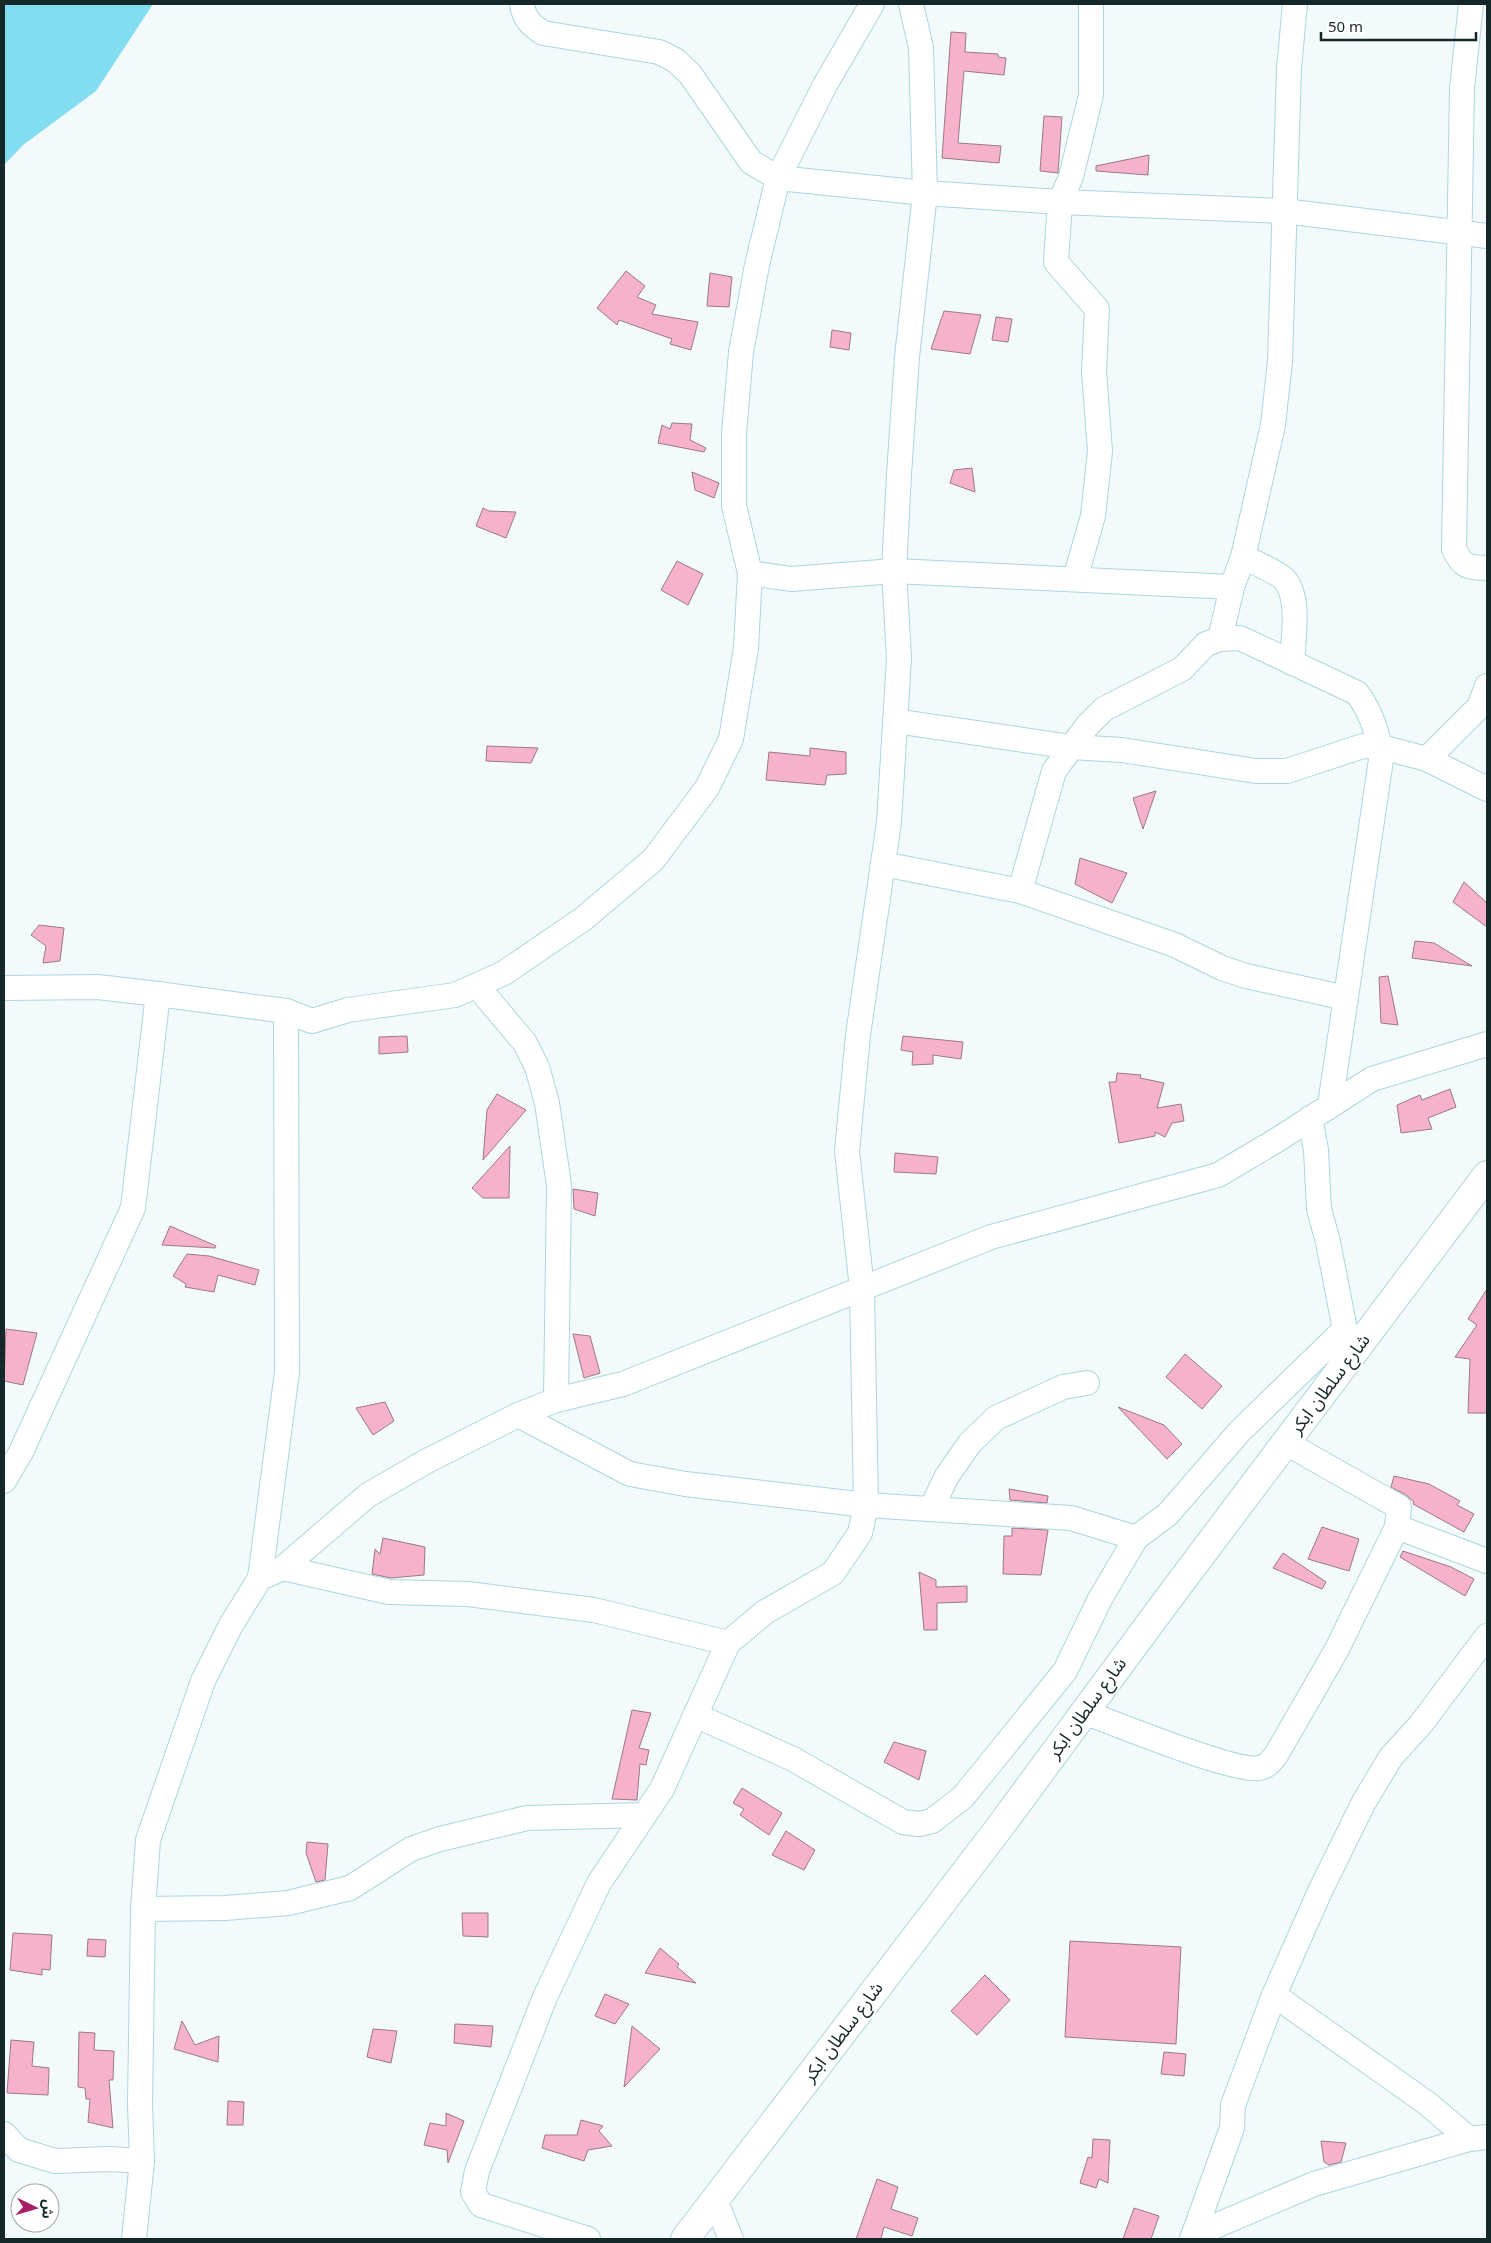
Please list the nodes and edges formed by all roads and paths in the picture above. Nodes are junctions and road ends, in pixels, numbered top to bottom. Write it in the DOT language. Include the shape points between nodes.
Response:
graph roads {
  1 [pos="522,4"];
  2 [pos="872,4"];
  3 [pos="911,4"];
  4 [pos="1091,4"];
  5 [pos="1295,4"];
  6 [pos="1471,4"];
  7 [pos="778,178"];
  8 [pos="925,193"];
  9 [pos="1060,202"];
  10 [pos="1284,211"];
  11 [pos="1459,233"];
  12 [pos="1487,236"];
  13 [pos="1243,556"];
  14 [pos="1487,568"];
  15 [pos="894,571"];
  16 [pos="750,573"];
  17 [pos="1075,579"];
  18 [pos="1232,587"];
  19 [pos="1220,639"];
  20 [pos="1292,663"];
  21 [pos="1487,686"];
  22 [pos="895,721"];
  23 [pos="1071,747"];
  24 [pos="1381,747"];
  25 [pos="1427,759"];
  26 [pos="1487,789"];
  27 [pos="883,864"];
  28 [pos="1020,891"];
  29 [pos="477,986"];
  30 [pos="4,988"];
  31 [pos="158,994"];
  32 [pos="1346,998"];
  33 [pos="286,1011"];
  34 [pos="1487,1044"];
  35 [pos="1330,1105"];
  36 [pos="1310,1118"];
  37 [pos="1487,1175"];
  38 [pos="862,1289"];
  39 [pos="1345,1329"];
  40 [pos="1350,1356"];
  41 [pos="1087,1383"];
  42 [pos="556,1400"];
  43 [pos="518,1415"];
  44 [pos="1286,1443"];
  45 [pos="4,1481"];
  46 [pos="866,1505"];
  47 [pos="931,1509"];
  48 [pos="1398,1527"];
  49 [pos="1136,1538"];
  50 [pos="1487,1561"];
  51 [pos="283,1568"];
  52 [pos="260,1578"];
  53 [pos="1487,1636"];
  54 [pos="728,1643"];
  55 [pos="1084,1712"];
  56 [pos="695,1716"];
  57 [pos="644,1815"];
  58 [pos="143,1909"];
  59 [pos="1274,1995"];
  60 [pos="4,2134"];
  61 [pos="1478,2138"];
  62 [pos="142,2162"];
  63 [pos="715,2200"];
  64 [pos="1193,2237"];
  65 [pos="134,2239"];
  66 [pos="588,2239"];
  67 [pos="685,2239"];
  68 [pos="731,2239"];
  1 -- 7 [label="street" via="523,15 543,33 659,52 675,60 690,74 751,162"];
  2 -- 7 [label="street" via="825,85"];
  3 -- 8 [label="street" via="920,48"];
  4 -- 9 [label="street" via="1088,113"];
  5 -- 10 [label="street" via="1289,68"];
  6 -- 11 [label="street" via="1462,88"];
  7 -- 8 [label="street"];
  7 -- 16 [label="street" via="741,352 736,416 734,506"];
  8 -- 9 [label="street"];
  8 -- 15 [label="street" via="907,357"];
  9 -- 10 [label="street"];
  9 -- 17 [label="street" via="1056,262 1097,309 1094,371 1100,451 1093,516"];
  10 -- 11 [label="street"];
  10 -- 13 [label="street" via="1280,361 1274,416"];
  11 -- 12 [label="street"];
  11 -- 14 [label="street" via="1454,549 1460,561 1468,567"];
  13 -- 18 [label="street"];
  13 -- 20 [label="street" via="1283,579 1292,590"];
  15 -- 16 [label="street" via="791,579"];
  15 -- 17 [label="street"];
  15 -- 22 [label="street" via="899,658"];
  16 -- 29 [label="street" via="746,648 730,739 706,788 653,860 583,919 504,973"];
  17 -- 18 [label="street"];
  18 -- 19 [label="street"];
  19 -- 20 [label="street" via="1240,638"];
  19 -- 23 [label="street" via="1206,644 1182,669 1104,709"];
  20 -- 24 [label="street" via="1357,693 1367,706"];
  21 -- 25 [label="street" via="1479,707"];
  22 -- 23 [label="street"];
  22 -- 27 [label="street"];
  23 -- 24 [label="street" via="1122,750 1256,771 1287,771 1363,746"];
  23 -- 28 [label="street" via="1054,771"];
  24 -- 25 [label="street"];
  24 -- 32 [label="street" via="1380,773"];
  25 -- 26 [label="street"];
  27 -- 28 [label="street"];
  27 -- 38 [label="street" via="858,1035 847,1151"];
  28 -- 32 [label="street" via="1175,945 1246,976"];
  29 -- 33 [label="street" via="455,996 348,1010 312,1021"];
  29 -- 42 [label="street" via="525,1043 537,1067 547,1103 559,1185"];
  30 -- 31 [label="street" via="98,987"];
  31 -- 33 [label="street"];
  31 -- 45 [label="street" via="133,1208 22,1452"];
  32 -- 35 [label="street"];
  33 -- 52 [label="street" via="287,1372"];
  34 -- 35 [label="street" via="1372,1079"];
  35 -- 36 [label="street"];
  36 -- 38 [label="street" via="1218,1175 991,1237"];
  36 -- 39 [label="street" via="1316,1150 1319,1209"];
  37 -- 40 [label="highway, شارع سلطان ابكر"];
  38 -- 42 [label="street" via="623,1384"];
  38 -- 46 [label="street"];
  39 -- 40 [label="street"];
  39 -- 49 [label="street" via="1240,1431 1168,1514"];
  40 -- 44 [label="highway, شارع سلطان ابكر"];
  41 -- 47 [label="street" via="1063,1387 996,1418 970,1443 947,1476"];
  42 -- 43 [label="street"];
  43 -- 46 [label="street" via="630,1474 685,1484"];
  43 -- 51 [label="street" via="368,1495"];
  44 -- 48 [label="street" via="1399,1507"];
  44 -- 55 [label="highway, شارع سلطان ابكر"];
  46 -- 47 [label="street"];
  46 -- 54 [label="street" via="860,1533 833,1573 765,1612"];
  47 -- 49 [label="street" via="1072,1518"];
  48 -- 50 [label="street"];
  48 -- 55 [label="street" via="1336,1652 1267,1766 1246,1768"];
  49 -- 56 [label="street" via="1100,1599 1065,1671 963,1797 932,1821 919,1824 903,1822 793,1758"];
  51 -- 52 [label="street"];
  51 -- 54 [label="street" via="389,1592 468,1594 594,1610"];
  52 -- 58 [label="street" via="204,1681 148,1840"];
  53 -- 59 [label="street" via="1421,1724 1391,1757 1364,1802"];
  54 -- 56 [label="street"];
  55 -- 63 [label="highway, شارع سلطان ابكر"];
  56 -- 57 [label="street" via="662,1788"];
  57 -- 58 [label="street" via="527,1818 440,1839 411,1848 350,1888 288,1903"];
  57 -- 66 [label="street" via="599,1883 545,1997 477,2170 473,2192 481,2205"];
  58 -- 62 [label="street"];
  59 -- 61 [label="street"];
  59 -- 64 [label="street" via="1234,2105 1232,2128"];
  60 -- 62 [label="street" via="19,2150 55,2161 110,2159"];
  61 -- 64 [label="street" via="1314,2184"];
  62 -- 65 [label="street"];
  63 -- 67 [label="highway, شارع سلطان ابكر"];
  63 -- 68 [label="street"];
}
